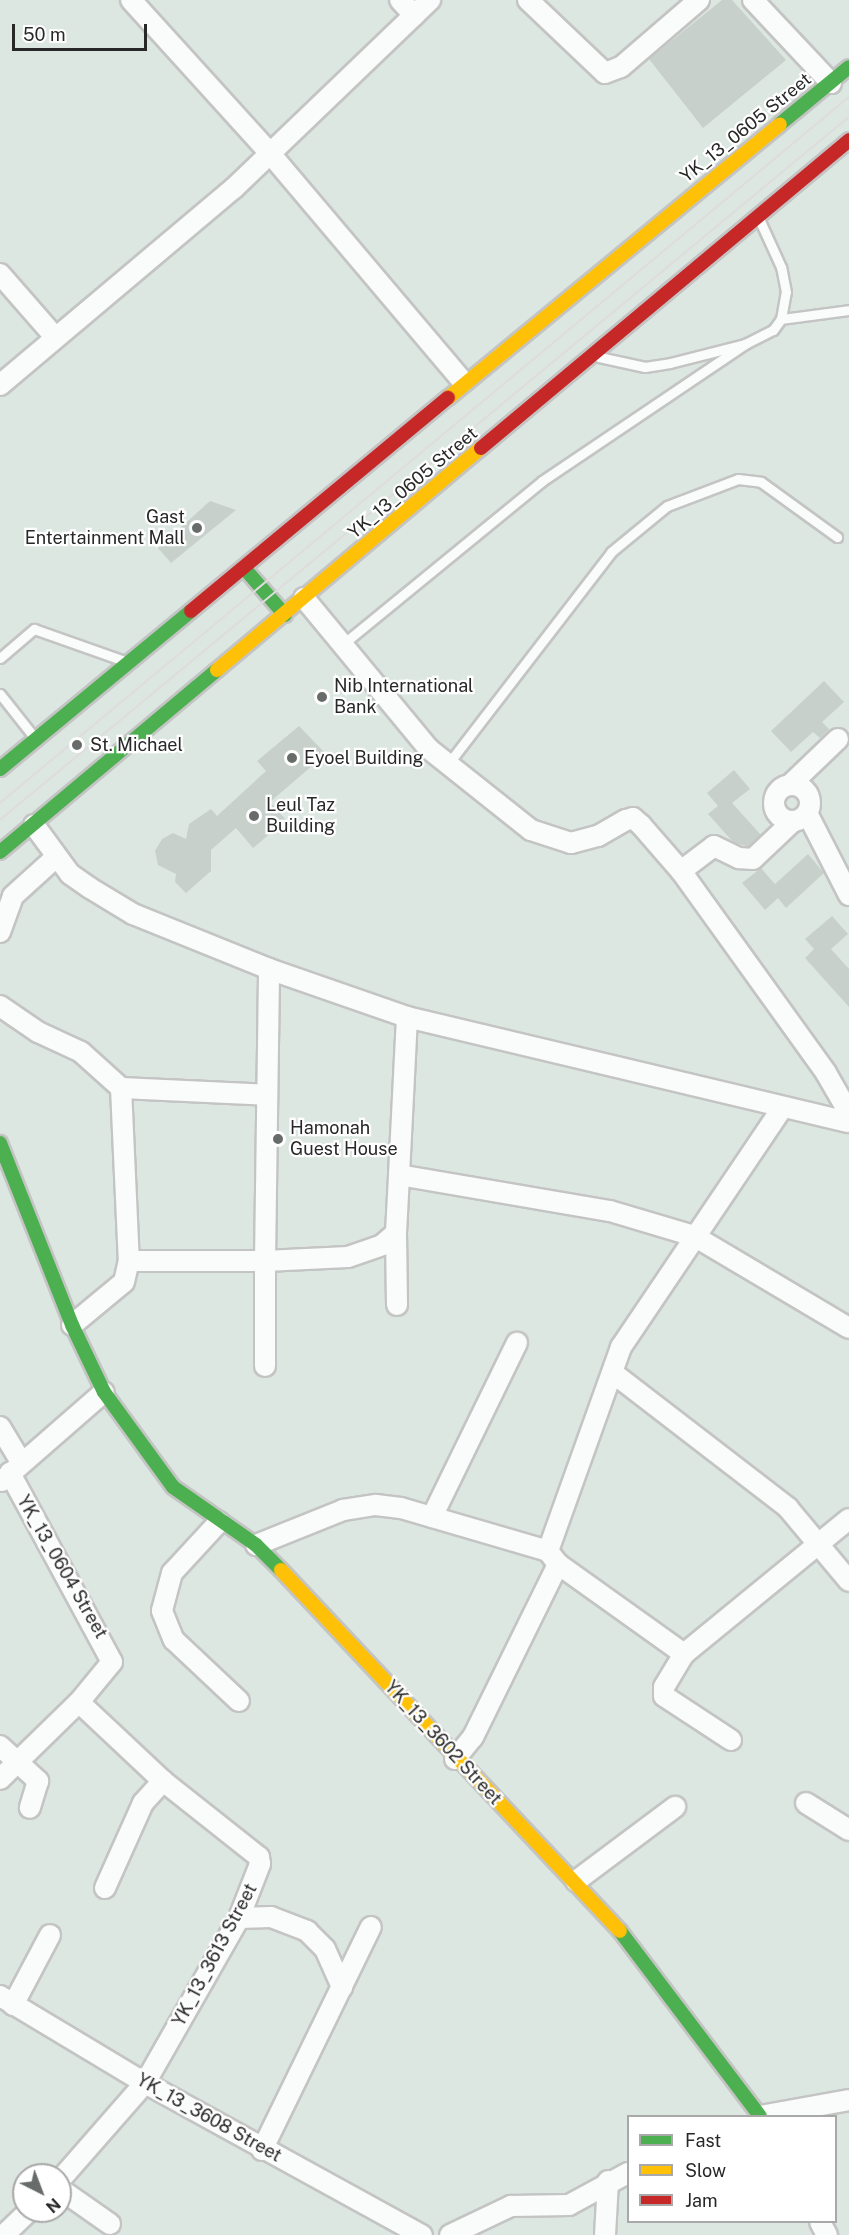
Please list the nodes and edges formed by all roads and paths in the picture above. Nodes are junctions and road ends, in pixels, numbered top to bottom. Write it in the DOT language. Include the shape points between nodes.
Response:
graph roads {
  1 [pos="131,0"];
  2 [pos="400,0"];
  3 [pos="430,0"];
  4 [pos="528,0"];
  5 [pos="699,0"];
  6 [pos="753,0"];
  7 [pos="414,15"];
  8 [pos="849,67"];
  9 [pos="831,83"];
  10 [pos="849,140"];
  11 [pos="268,152"];
  12 [pos="758,216"];
  13 [pos="0,274"];
  14 [pos="849,310"];
  15 [pos="781,319"];
  16 [pos="54,336"];
  17 [pos="745,344"];
  18 [pos="594,355"];
  19 [pos="463,382"];
  20 [pos="0,384"];
  21 [pos="837,537"];
  22 [pos="245,569"];
  23 [pos="304,598"];
  24 [pos="285,615"];
  25 [pos="343,644"];
  26 [pos="0,658"];
  27 [pos="129,663"];
  28 [pos="0,694"];
  29 [pos="36,739"];
  30 [pos="838,739"];
  31 [pos="447,766"];
  32 [pos="0,769"];
  33 [pos="791,784"];
  34 [pos="800,817"];
  35 [pos="34,825"];
  36 [pos="0,852"];
  37 [pos="56,857"];
  38 [pos="681,871"];
  39 [pos="849,895"];
  40 [pos="0,932"];
  41 [pos="269,969"];
  42 [pos="0,1004"];
  43 [pos="407,1017"];
  44 [pos="121,1088"];
  45 [pos="267,1095"];
  46 [pos="782,1108"];
  47 [pos="849,1113"];
  48 [pos="849,1122"];
  49 [pos="0,1143"];
  50 [pos="399,1175"];
  51 [pos="396,1233"];
  52 [pos="694,1236"];
  53 [pos="129,1260"];
  54 [pos="266,1262"];
  55 [pos="397,1305"];
  56 [pos="72,1325"];
  57 [pos="849,1328"];
  58 [pos="517,1343"];
  59 [pos="265,1366"];
  60 [pos="613,1373"];
  61 [pos="104,1392"];
  62 [pos="0,1427"];
  63 [pos="15,1469"];
  64 [pos="432,1517"];
  65 [pos="849,1519"];
  66 [pos="219,1522"];
  67 [pos="256,1545"];
  68 [pos="817,1545"];
  69 [pos="553,1557"];
  70 [pos="849,1581"];
  71 [pos="684,1654"];
  72 [pos="239,1701"];
  73 [pos="79,1702"];
  74 [pos="731,1740"];
  75 [pos="0,1746"];
  76 [pos="455,1759"];
  77 [pos="16,1762"];
  78 [pos="0,1779"];
  79 [pos="163,1781"];
  80 [pos="806,1803"];
  81 [pos="30,1808"];
  82 [pos="675,1808"];
  83 [pos="849,1830"];
  84 [pos="576,1881"];
  85 [pos="105,1888"];
  86 [pos="239,1918"];
  87 [pos="371,1927"];
  88 [pos="50,1935"];
  89 [pos="342,1987"];
  90 [pos="6,2001"];
  91 [pos="145,2083"];
  92 [pos="849,2100"];
  93 [pos="759,2115"];
  94 [pos="766,2115"];
  95 [pos="262,2150"];
  96 [pos="72,2166"];
  97 [pos="627,2173"];
  98 [pos="608,2181"];
  99 [pos="72,2197"];
  100 [pos="16,2223"];
  101 [pos="110,2224"];
  102 [pos="410,2232"];
  103 [pos="4,2235"];
  104 [pos="450,2235"];
  105 [pos="605,2235"];
  1 -- 11 [label="street"];
  2 -- 7 [label="street"];
  3 -- 7 [label="street"];
  4 -- 5 [label="street" via="605,73 621,67"];
  6 -- 9 [label="street"];
  7 -- 11 [label="street"];
  8 -- 9 [label="main road, YK_13_0605 Street"];
  9 -- 19 [label="main road, YK_13_0605 Street"];
  10 -- 12 [label="main road, YK_13_0605 Street"];
  11 -- 16 [label="street" via="234,188"];
  11 -- 19 [label="street"];
  12 -- 15 [label="lane" via="781,267 786,292"];
  12 -- 18 [label="main road, YK_13_0605 Street"];
  13 -- 16 [label="street"];
  14 -- 15 [label="lane"];
  15 -- 17 [label="lane" via="763,337"];
  16 -- 20 [label="street"];
  17 -- 18 [label="lane" via="645,367"];
  17 -- 25 [label="lane" via="542,481"];
  18 -- 23 [label="main road, YK_13_0605 Street"];
  19 -- 22 [label="main road, YK_13_0605 Street"];
  21 -- 31 [label="lane" via="761,482 738,478 667,506 611,552"];
  22 -- 24 [label="main road"];
  22 -- 27 [label="main road, YK_13_0605 Street"];
  23 -- 24 [label="main road, YK_13_0605 Street"];
  23 -- 25 [label="street"];
  24 -- 35 [label="main road, YK_13_0605 Street"];
  25 -- 31 [label="street"];
  26 -- 27 [label="lane" via="34,629"];
  27 -- 29 [label="main road, YK_13_0605 Street"];
  28 -- 29 [label="lane"];
  29 -- 32 [label="main road, YK_13_0605 Street"];
  30 -- 33 [label="street"];
  31 -- 38 [label="street" via="545,838 584,840 633,818"];
  33 -- 34 [label="street" via="810,797"];
  33 -- 34 [label="street" via="774,800 778,815"];
  34 -- 38 [label="street" via="753,859 739,858 714,846"];
  34 -- 39 [label="street"];
  35 -- 36 [label="main road, YK_13_0605 Street"];
  35 -- 37 [label="street"];
  37 -- 40 [label="street" via="14,896"];
  37 -- 41 [label="street" via="70,874 133,914"];
  38 -- 47 [label="street" via="826,1073"];
  41 -- 43 [label="street"];
  41 -- 45 [label="street"];
  42 -- 44 [label="street" via="38,1032 81,1052"];
  43 -- 46 [label="street"];
  43 -- 50 [label="street"];
  44 -- 45 [label="street"];
  44 -- 53 [label="street"];
  45 -- 54 [label="street"];
  46 -- 48 [label="street"];
  46 -- 52 [label="street"];
  49 -- 56 [label="main road, YK_13_3602 Street"];
  50 -- 51 [label="street"];
  50 -- 52 [label="street" via="610,1211"];
  51 -- 54 [label="street" via="382,1245 348,1257"];
  51 -- 55 [label="street"];
  52 -- 57 [label="street"];
  52 -- 60 [label="street" via="621,1347"];
  53 -- 54 [label="street"];
  53 -- 56 [label="street" via="124,1282"];
  54 -- 59 [label="street"];
  56 -- 61 [label="main road, YK_13_3602 Street"];
  58 -- 64 [label="street"];
  60 -- 68 [label="street" via="788,1508"];
  60 -- 69 [label="street"];
  61 -- 63 [label="street"];
  61 -- 66 [label="main road, YK_13_3602 Street" via="173,1487"];
  62 -- 63 [label="street, YK_13_0604 Street"];
  63 -- 73 [label="street, YK_13_0604 Street" via="109,1648 112,1662"];
  64 -- 67 [label="street" via="376,1505 343,1510"];
  64 -- 69 [label="street"];
  65 -- 68 [label="street"];
  66 -- 67 [label="main road, YK_13_3602 Street"];
  66 -- 72 [label="street" via="172,1573 162,1611 174,1640"];
  67 -- 76 [label="main road, YK_13_3602 Street"];
  68 -- 70 [label="street"];
  68 -- 71 [label="street"];
  69 -- 71 [label="street"];
  69 -- 76 [label="street" via="473,1737"];
  71 -- 74 [label="street" via="664,1687 664,1696"];
  73 -- 77 [label="street"];
  73 -- 79 [label="street, YK_13_3613 Street"];
  75 -- 77 [label="street"];
  76 -- 84 [label="main road, YK_13_3602 Street"];
  77 -- 78 [label="street"];
  77 -- 81 [label="street" via="38,1781"];
  79 -- 85 [label="street" via="143,1803"];
  79 -- 86 [label="street, YK_13_3613 Street" via="259,1857 260,1870"];
  80 -- 83 [label="street"];
  82 -- 84 [label="street"];
  84 -- 93 [label="main road, YK_13_3602 Street" via="684,2010"];
  86 -- 89 [label="street" via="271,1917 306,1931 325,1949"];
  86 -- 91 [label="street, YK_13_3613 Street"];
  87 -- 89 [label="street"];
  88 -- 90 [label="street"];
  89 -- 95 [label="street"];
  90 -- 91 [label="street, YK_13_3608 Street"];
  91 -- 95 [label="street, YK_13_3608 Street"];
  91 -- 96 [label="street, YK_13_3613 Street"];
  92 -- 94 [label="street"];
  95 -- 102 [label="street, YK_13_3608 Street"];
  97 -- 98 [label="street"];
  98 -- 104 [label="street" via="569,2205 511,2206"];
  98 -- 105 [label="street"];
  99 -- 101 [label="street"];
  100 -- 103 [label="street"];
}
